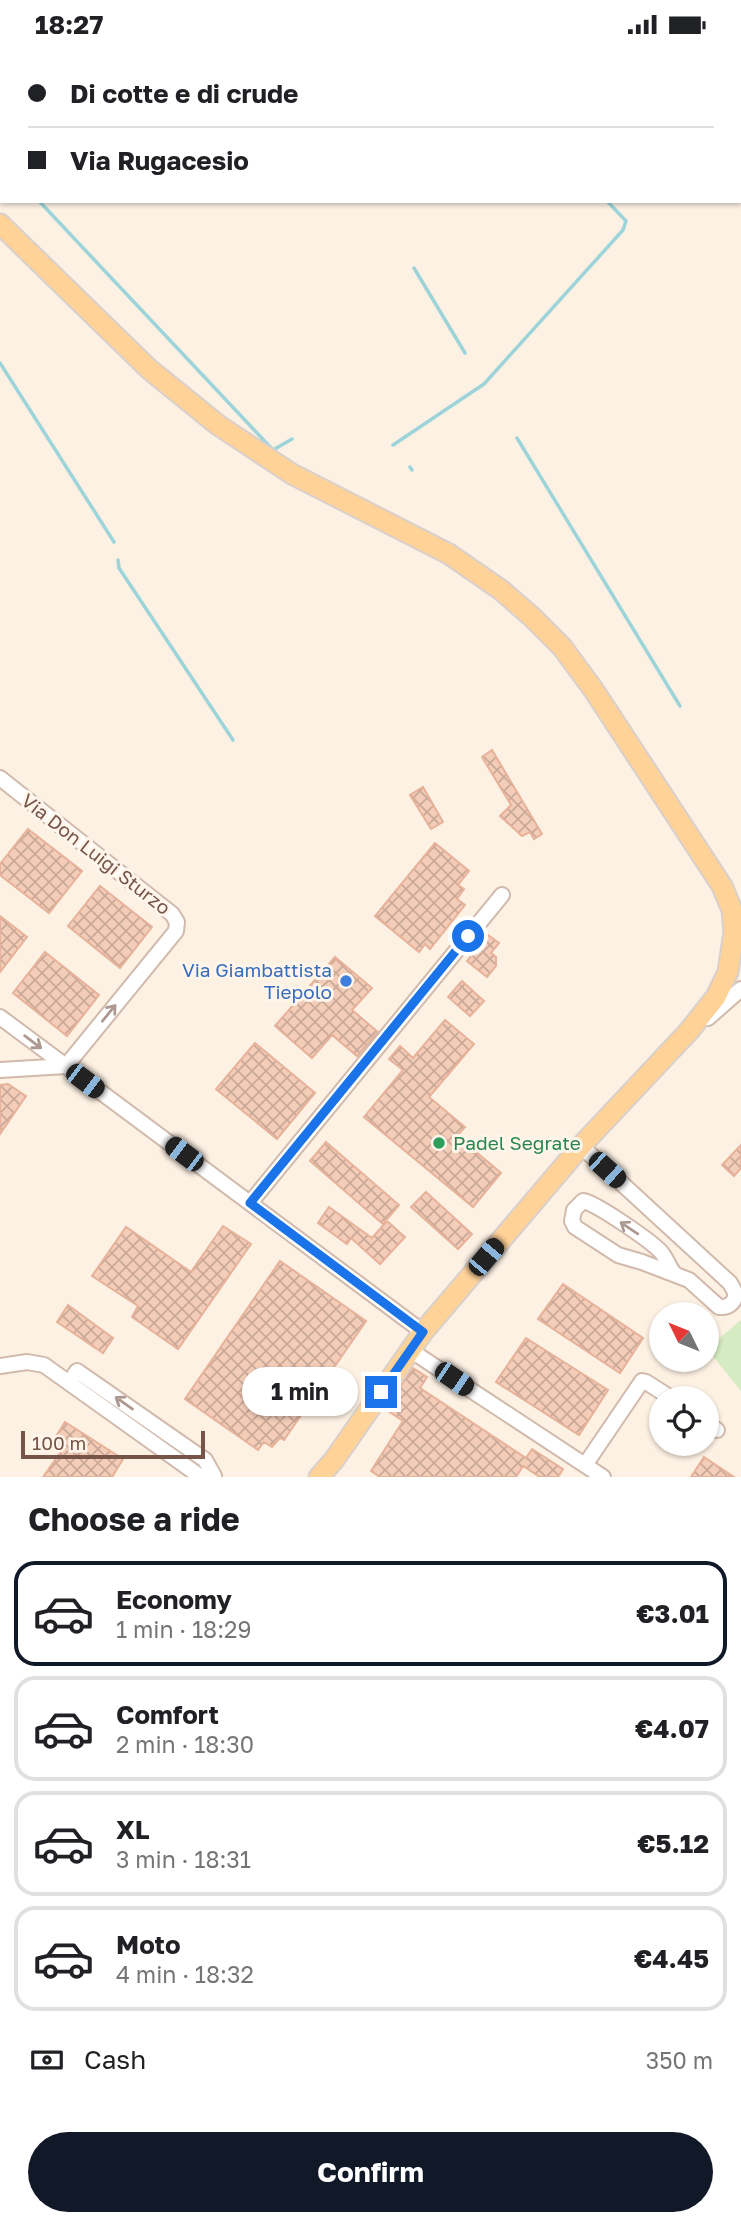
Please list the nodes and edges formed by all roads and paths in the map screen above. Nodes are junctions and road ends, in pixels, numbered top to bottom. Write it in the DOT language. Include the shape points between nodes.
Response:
graph roads {
  1 [pos="0,224"];
  2 [pos="0,778"];
  3 [pos="502,895"];
  4 [pos="738,954"];
  5 [pos="741,989"];
  6 [pos="0,1017"];
  7 [pos="66,1066"];
  8 [pos="655,1066"];
  9 [pos="0,1070"];
  10 [pos="581,1146"];
  11 [pos="250,1203"];
  12 [pos="676,1275"];
  13 [pos="423,1332"];
  14 [pos="410,1350"];
  15 [pos="0,1366"];
  16 [pos="652,1386"];
  17 [pos="96,1393"];
  18 [pos="585,1465"];
  19 [pos="331,1469"];
  20 [pos="211,1477"];
  21 [pos="319,1477"];
  22 [pos="603,1477"];
  1 -- 4 [label="main road" via="163,381 233,435 292,474 467,565 517,603 562,647 722,886 734,917"];
  7 -- 2 [label="street, Via Don Luigi Sturzo, one-way" via="176,931 177,922"];
  3 -- 11 [label="street"];
  4 -- 8 [label="main road" via="716,997"];
  5 -- 8 [label="street"];
  6 -- 7 [label="street, one-way"];
  7 -- 9 [label="street"];
  7 -- 11 [label="street"];
  8 -- 10 [label="main road"];
  10 -- 12 [label="street" via="730,1283 734,1302 719,1307 692,1282"];
  10 -- 13 [label="main road"];
  11 -- 13 [label="street"];
  12 -- 12 [label="street, one-way" via="655,1247 595,1205 583,1201 574,1210 575,1227 615,1254"];
  13 -- 14 [label="main road"];
  14 -- 18 [label="street"];
  14 -- 19 [label="main road"];
  15 -- 17 [label="street" via="44,1365"];
  16 -- 18 [label="street" via="642,1381"];
  17 -- 20 [label="street" via="180,1461"];
  20 -- 17 [label="street, one-way" via="205,1460"];
  18 -- 22 [label="street"];
  19 -- 21 [label="main road"];
}
